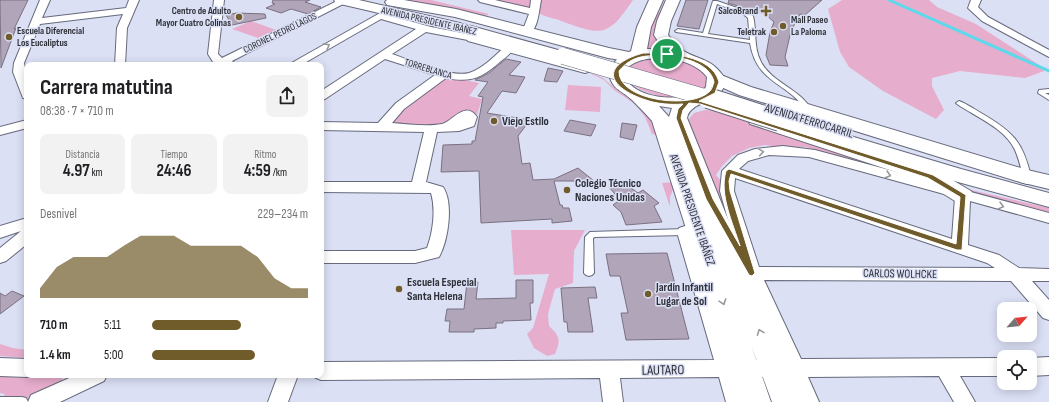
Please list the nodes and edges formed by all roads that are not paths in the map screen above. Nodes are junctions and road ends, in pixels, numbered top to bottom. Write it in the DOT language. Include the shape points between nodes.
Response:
graph roads {
  1 [pos="45,0"];
  2 [pos="134,0"];
  3 [pos="219,0"];
  4 [pos="342,0"];
  5 [pos="483,0"];
  6 [pos="536,0"];
  7 [pos="656,0"];
  8 [pos="673,0"];
  9 [pos="976,0"];
  10 [pos="394,1"];
  11 [pos="714,1"];
  12 [pos="375,7"];
  13 [pos="128,11"];
  14 [pos="534,12"];
  15 [pos="36,22"];
  16 [pos="425,28"];
  17 [pos="678,31"];
  18 [pos="527,32"];
  19 [pos="705,35"];
  20 [pos="473,38"];
  21 [pos="752,42"];
  22 [pos="510,48"];
  23 [pos="567,53"];
  24 [pos="1049,54"];
  25 [pos="383,55"];
  26 [pos="635,56"];
  27 [pos="683,57"];
  28 [pos="120,62"];
  29 [pos="218,62"];
  30 [pos="221,62"];
  31 [pos="297,62"];
  32 [pos="444,74"];
  33 [pos="716,78"];
  34 [pos="619,83"];
  35 [pos="24,84"];
  36 [pos="324,91"];
  37 [pos="1049,91"];
  38 [pos="637,95"];
  39 [pos="1049,98"];
  40 [pos="689,102"];
  41 [pos="959,103"];
  42 [pos="809,111"];
  43 [pos="783,117"];
  44 [pos="24,125"];
  45 [pos="324,126"];
  46 [pos="446,127"];
  47 [pos="382,128"];
  48 [pos="431,128"];
  49 [pos="0,131"];
  50 [pos="729,171"];
  51 [pos="930,176"];
  52 [pos="1027,177"];
  53 [pos="1049,182"];
  54 [pos="684,185"];
  55 [pos="324,187"];
  56 [pos="418,187"];
  57 [pos="1049,188"];
  58 [pos="963,196"];
  59 [pos="709,199"];
  60 [pos="1049,200"];
  61 [pos="1049,205"];
  62 [pos="1049,218"];
  63 [pos="24,224"];
  64 [pos="0,232"];
  65 [pos="685,232"];
  66 [pos="24,237"];
  67 [pos="960,248"];
  68 [pos="0,257"];
  69 [pos="324,257"];
  70 [pos="589,273"];
  71 [pos="752,273"];
  72 [pos="1017,275"];
  73 [pos="1049,275"];
  74 [pos="1049,313"];
  75 [pos="1049,366"];
  76 [pos="0,367"];
  77 [pos="944,367"];
  78 [pos="997,367"];
  79 [pos="1037,367"];
  80 [pos="24,368"];
  81 [pos="736,369"];
  82 [pos="785,369"];
  83 [pos="609,370"];
  84 [pos="324,371"];
  85 [pos="90,378"];
  86 [pos="287,378"];
  87 [pos="0,402"];
  88 [pos="22,402"];
  89 [pos="38,402"];
  90 [pos="278,402"];
  91 [pos="613,402"];
  92 [pos="736,402"];
  93 [pos="756,402"];
  94 [pos="787,402"];
  95 [pos="809,402"];
  96 [pos="965,402"];
  1 -- 15 [label="street"];
  2 -- 13 [label="street"];
  3 -- 29 [label="street" via="213,54"];
  4 -- 12 [label="main road, AVENIDA PRESIDENTE IBÁÑEZ"];
  4 -- 30 [label="street, CORONEL PEDRO LAGOS"];
  5 -- 14 [label="street"];
  6 -- 14 [label="street"];
  7 -- 26 [label="main road"];
  8 -- 27 [label="main road" via="661,35 669,46"];
  9 -- 24 [label="street" via="973,8 985,19"];
  10 -- 12 [label="main road, AVENIDA PRESIDENTE IBÁÑEZ"];
  10 -- 18 [label="main road, AVENIDA PRESIDENTE IBÁÑEZ" via="456,13"];
  11 -- 19 [label="lane"];
  11 -- 21 [label="lane" via="751,17"];
  12 -- 16 [label="street, AVENIDA PRESIDENTE IBÁÑEZ"];
  12 -- 20 [label="main road" via="402,18"];
  12 -- 23 [label="main road, AVENIDA PRESIDENTE IBÁÑEZ"];
  31 -- 12 [label="street, one-way"];
  13 -- 15 [label="street"];
  13 -- 28 [label="street" via="122,28"];
  14 -- 18 [label="street"];
  15 -- 35 [label="street" via="19,66"];
  16 -- 20 [label="street, AVENIDA PRESIDENTE IBÁÑEZ"];
  16 -- 25 [label="street"];
  17 -- 19 [label="lane"];
  18 -- 26 [label="main road, AVENIDA PRESIDENTE IBÁÑEZ" via="608,53"];
  19 -- 21 [label="lane"];
  20 -- 22 [label="main road, AVENIDA PRESIDENTE IBÁÑEZ"];
  21 -- 42 [label="lane" via="762,70 801,99"];
  22 -- 32 [label="street, TORREBLANCA" via="474,76 461,78"];
  22 -- 34 [label="main road, AVENIDA PRESIDENTE IBÁÑEZ" via="592,69"];
  23 -- 43 [label="main road, AVENIDA FERROCARRIL, bridge" via="660,83"];
  25 -- 32 [label="street, TORREBLANCA"];
  25 -- 36 [label="street"];
  26 -- 27 [label="main road, AVENIDA PRESIDENTE IBÁÑEZ" via="659,53"];
  26 -- 34 [label="main road, AVENIDA PRESIDENTE IBÁÑEZ" via="619,65 616,70"];
  27 -- 33 [label="main road, AVENIDA PRESIDENTE IBÁÑEZ" via="701,64"];
  32 -- 47 [label="street" via="400,106"];
  33 -- 40 [label="main road, AVENIDA PRESIDENTE IBÁÑEZ" via="713,92"];
  33 -- 42 [label="main road, AVENIDA FERROCARRIL" via="739,89"];
  34 -- 38 [label="main road, AVENIDA PRESIDENTE IBÁÑEZ"];
  37 -- 39 [label="lane" via="1041,91"];
  38 -- 40 [label="main road, AVENIDA PRESIDENTE IBÁÑEZ" via="661,102"];
  38 -- 54 [label="main road, AVENIDA PRESIDENTE IBÁÑEZ" via="661,119"];
  40 -- 51 [label="main road, AVENIDA FERROCARRIL" via="722,109"];
  40 -- 59 [label="main road, AVENIDA PRESIDENTE IBÁÑEZ" via="680,109 678,118"];
  41 -- 52 [label="lane" via="1013,138 1022,155"];
  42 -- 52 [label="main road, AVENIDA FERROCARRIL"];
  43 -- 57 [label="main road, AVENIDA FERROCARRIL"];
  43 -- 60 [label="main road, AVENIDA FERROCARRIL" via="954,174"];
  44 -- 49 [label="street"];
  45 -- 47 [label="street"];
  46 -- 48 [label="street"];
  47 -- 48 [label="street"];
  48 -- 56 [label="street"];
  50 -- 58 [label="street, one-way" via="743,158 755,153 800,151"];
  50 -- 67 [label="street"];
  50 -- 71 [label="street, AVENIDA PRESIDENTE IBÁÑEZ" via="727,191"];
  51 -- 58 [label="main road"];
  51 -- 61 [label="main road"];
  52 -- 53 [label="main road, AVENIDA FERROCARRIL"];
  54 -- 65 [label="main road" via="677,198 677,204"];
  54 -- 81 [label="main road, AVENIDA PRESIDENTE IBÁÑEZ, one-way"];
  55 -- 56 [label="street"];
  56 -- 69 [label="street" via="438,190 441,198 436,248 433,253 415,257"];
  58 -- 62 [label="street, one-way"];
  58 -- 67 [label="street"];
  59 -- 71 [label="main road"];
  82 -- 59 [label="main road, AVENIDA PRESIDENTE IBÁÑEZ, one-way"];
  63 -- 64 [label="street"];
  65 -- 70 [label="lane" via="593,234 589,237"];
  65 -- 81 [label="street, AVENIDA PRESIDENTE IBÁÑEZ"];
  66 -- 68 [label="street"];
  67 -- 72 [label="street" via="993,259"];
  71 -- 72 [label="street, CARLOS WOLHCKE"];
  71 -- 82 [label="street, AVENIDA PRESIDENTE IBÁÑEZ"];
  72 -- 73 [label="street, CARLOS WOLHCKE"];
  72 -- 74 [label="street"];
  75 -- 79 [label="street"];
  76 -- 80 [label="street"];
  77 -- 78 [label="street, LAUTARO"];
  77 -- 82 [label="street, LAUTARO"];
  77 -- 96 [label="street"];
  81 -- 82 [label="street, LAUTARO"];
  81 -- 83 [label="street, LAUTARO"];
  81 -- 92 [label="street, AVENIDA PRESIDENTE IBÁÑEZ"];
  81 -- 93 [label="main road, AVENIDA PRESIDENTE IBÁÑEZ"];
  82 -- 94 [label="main road, AVENIDA PRESIDENTE IBÁÑEZ"];
  82 -- 95 [label="street, AVENIDA PRESIDENTE IBÁÑEZ"];
  83 -- 84 [label="street, LAUTARO"];
  83 -- 91 [label="street"];
  85 -- 89 [label="street"];
  86 -- 90 [label="street"];
  87 -- 88 [label="lane"];
}
